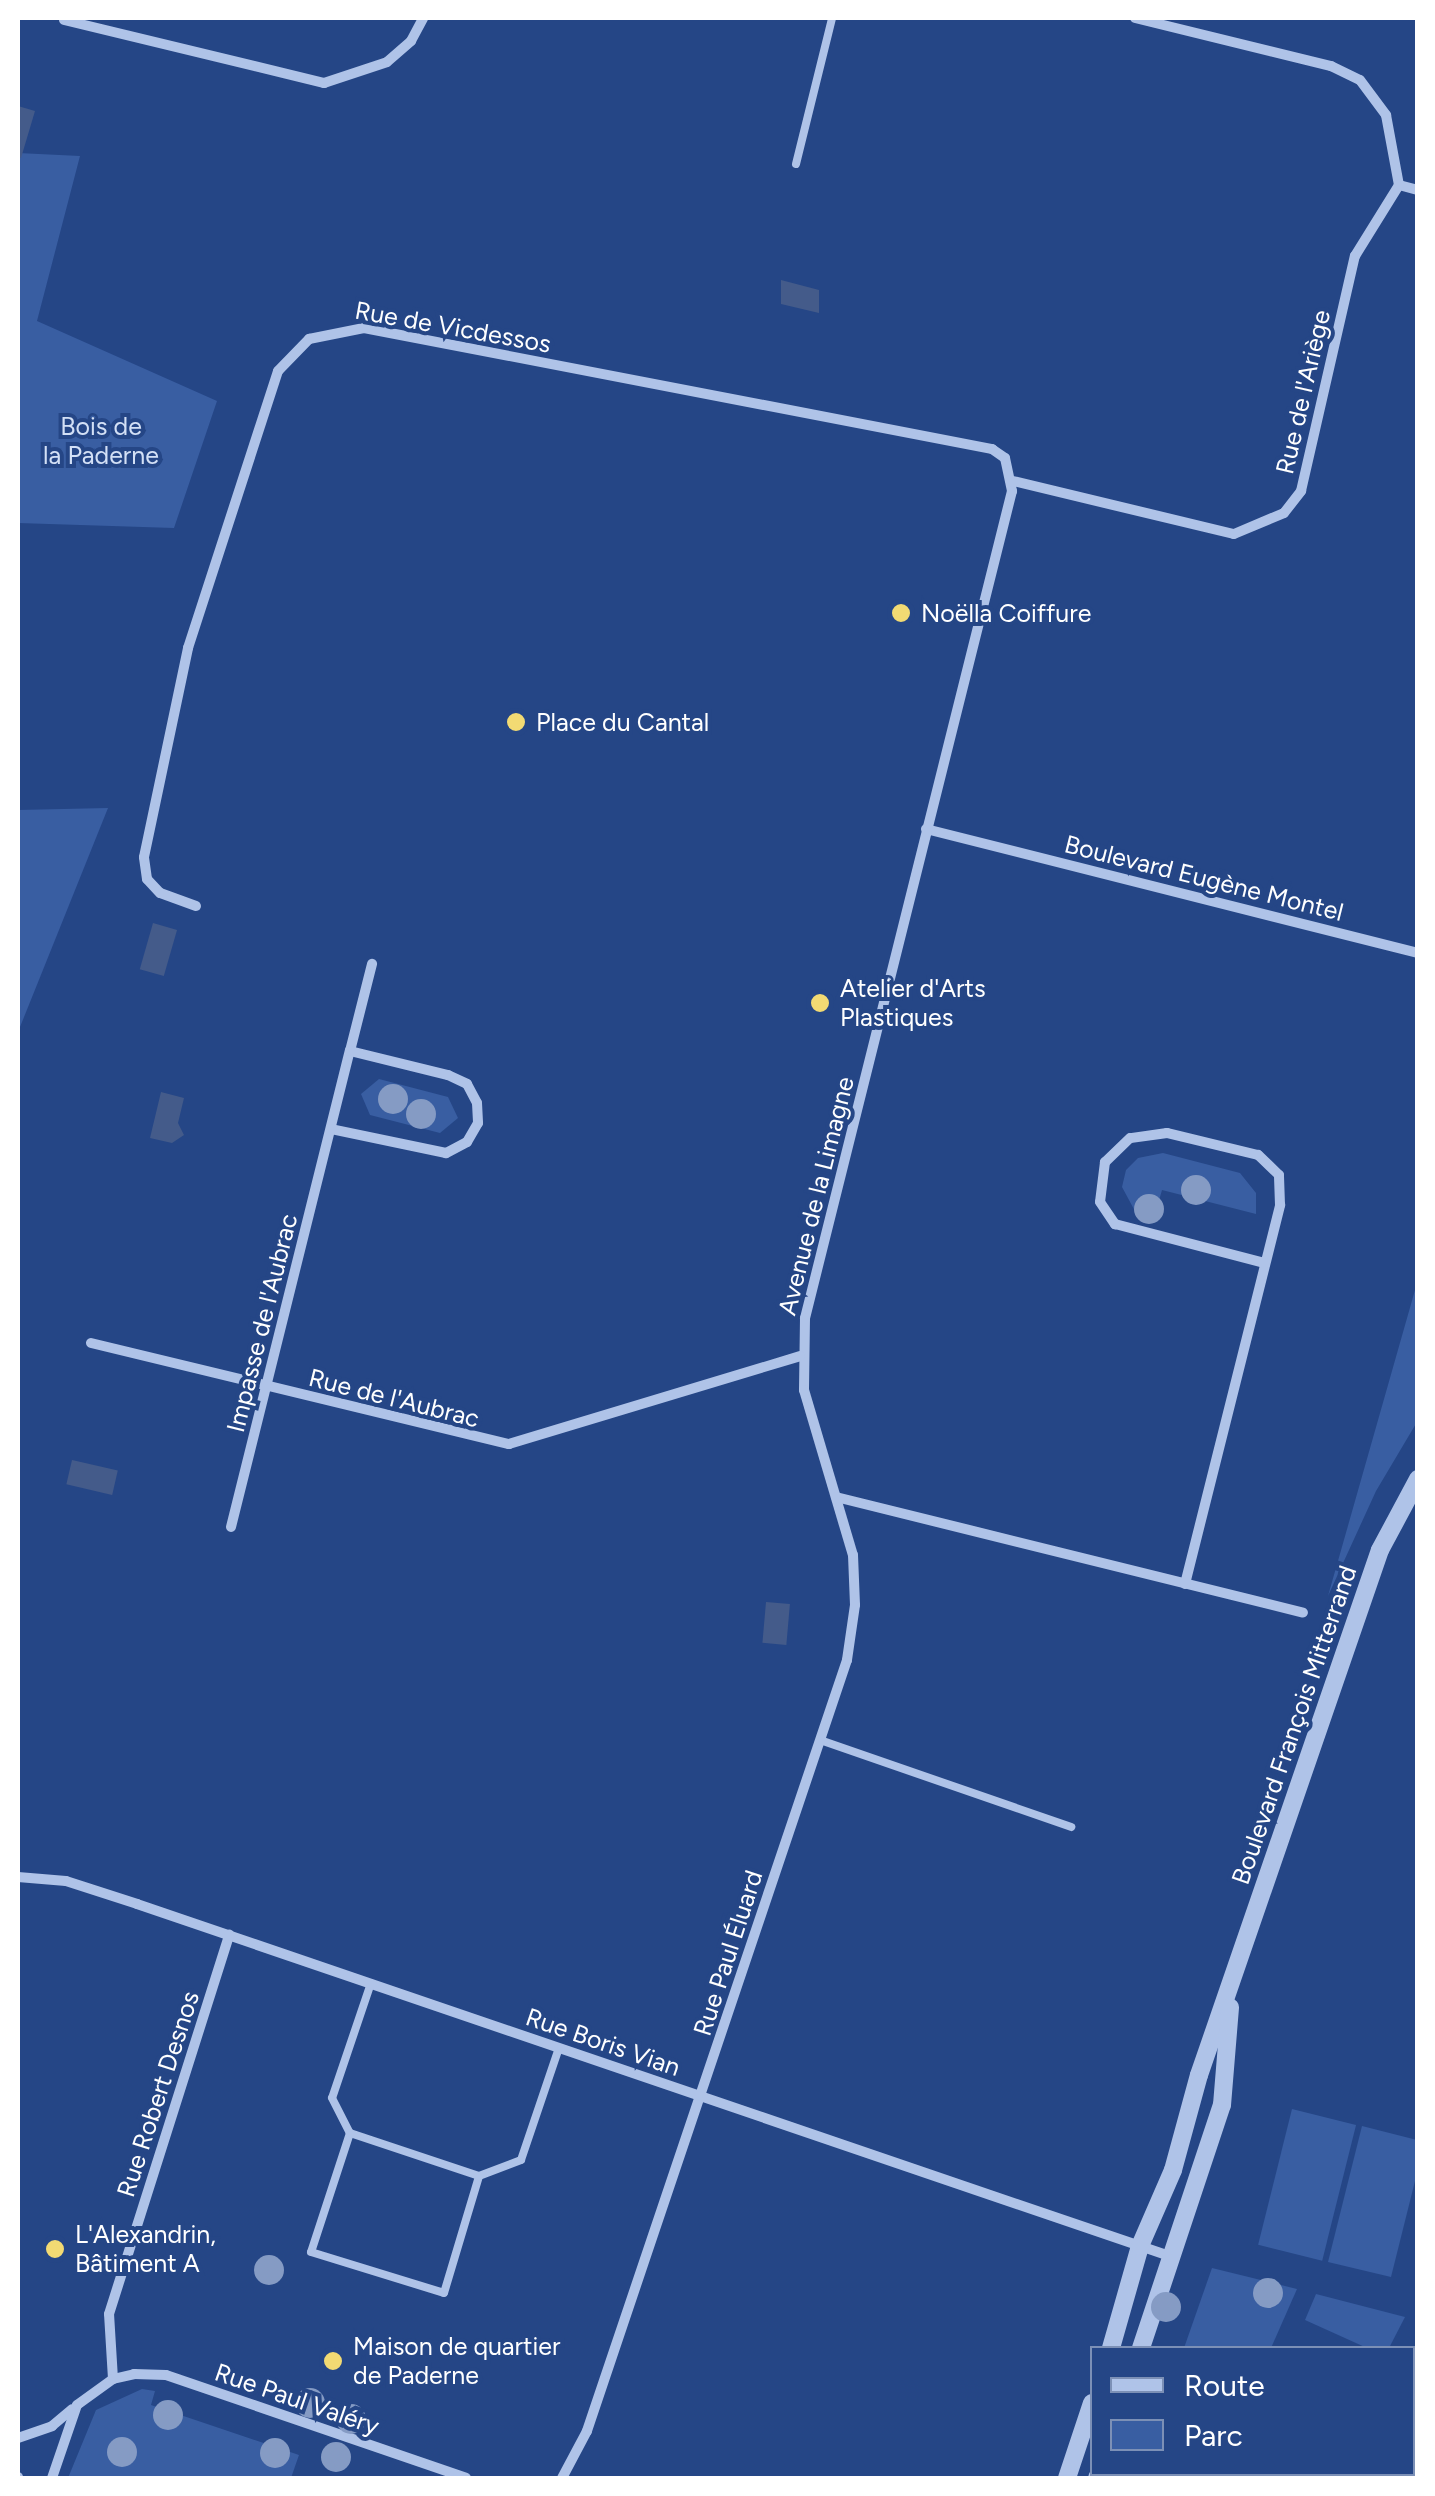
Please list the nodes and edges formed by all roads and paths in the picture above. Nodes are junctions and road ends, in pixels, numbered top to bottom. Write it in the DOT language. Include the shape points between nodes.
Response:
graph roads {
  1 [pos="424,18"];
  2 [pos="832,18"];
  3 [pos="1135,18"];
  4 [pos="64,20"];
  5 [pos="796,164"];
  6 [pos="1399,185"];
  7 [pos="1418,190"];
  8 [pos="1013,482"];
  9 [pos="926,829"];
  10 [pos="196,906"];
  11 [pos="1418,953"];
  12 [pos="372,964"];
  13 [pos="350,1051"];
  14 [pos="331,1129"];
  15 [pos="1265,1263"];
  16 [pos="91,1344"];
  17 [pos="800,1356"];
  18 [pos="266,1388"];
  19 [pos="1418,1479"];
  20 [pos="836,1497"];
  21 [pos="231,1526"];
  22 [pos="1185,1584"];
  23 [pos="855,1605"];
  24 [pos="1303,1613"];
  25 [pos="820,1740"];
  26 [pos="1071,1827"];
  27 [pos="18,1877"];
  28 [pos="229,1935"];
  29 [pos="370,1984"];
  30 [pos="1231,1991"];
  31 [pos="560,2048"];
  32 [pos="701,2098"];
  33 [pos="350,2133"];
  34 [pos="479,2176"];
  35 [pos="1140,2246"];
  36 [pos="1172,2257"];
  37 [pos="1112,2346"];
  38 [pos="1143,2346"];
  39 [pos="113,2378"];
  40 [pos="76,2405"];
  41 [pos="1090,2410"];
  42 [pos="18,2438"];
  43 [pos="52,2478"];
  44 [pos="466,2478"];
  45 [pos="562,2478"];
  46 [pos="1067,2478"];
  1 -- 4 [label="street" via="387,62 324,83"];
  2 -- 5 [label="lane"];
  3 -- 6 [label="street" via="1331,66 1360,80 1386,115"];
  6 -- 7 [label="street"];
  6 -- 8 [label="street, Rue de l'Ariège" via="1355,256 1301,490 1284,513 1234,534"];
  8 -- 9 [label="street"];
  8 -- 10 [label="street, Rue de Vicdessos" via="1006,458 992,449 364,328 309,339 278,371 188,648 144,857 147,879 160,893"];
  9 -- 11 [label="street, Boulevard Eugène Montel"];
  9 -- 17 [label="street, Avenue de la Limagne"];
  12 -- 13 [label="street, Impasse de l'Aubrac"];
  13 -- 14 [label="street, Impasse de l'Aubrac"];
  13 -- 14 [label="street" via="467,1084 478,1123 467,1142 446,1153"];
  14 -- 18 [label="street, Impasse de l'Aubrac"];
  15 -- 15 [label="street" via="1281,1189 1279,1175 1258,1155 1154,1132 1130,1138 1105,1162 1100,1202 1115,1224"];
  15 -- 22 [label="street"];
  16 -- 18 [label="street, Rue de l'Aubrac"];
  17 -- 18 [label="street, Rue de l'Aubrac" via="509,1444"];
  17 -- 20 [label="street, Avenue de la Limagne"];
  18 -- 21 [label="street, Impasse de l'Aubrac"];
  19 -- 30 [label="street, Boulevard François Mitterrand" via="1380,1550"];
  20 -- 22 [label="street"];
  20 -- 23 [label="street, Avenue de la Limagne" via="853,1555"];
  22 -- 24 [label="street"];
  23 -- 25 [label="street, Rue Paul Éluard" via="847,1660"];
  25 -- 26 [label="lane"];
  25 -- 32 [label="street, Rue Paul Éluard"];
  27 -- 28 [label="street, Rue Boris Vian" via="66,1882"];
  28 -- 29 [label="street, Rue Boris Vian"];
  28 -- 39 [label="street, Rue Robert Desnos" via="109,2314"];
  29 -- 31 [label="street, Rue Boris Vian"];
  29 -- 33 [label="lane" via="332,2098"];
  30 -- 35 [label="street, Boulevard François Mitterrand" via="1173,2170"];
  30 -- 36 [label="street, Boulevard François Mitterrand" via="1222,2105"];
  31 -- 32 [label="street, Rue Boris Vian"];
  31 -- 34 [label="lane" via="521,2160"];
  32 -- 35 [label="street, Rue Boris Vian"];
  32 -- 45 [label="street, Rue Paul Éluard" via="587,2432"];
  33 -- 34 [label="lane"];
  33 -- 34 [label="lane" via="311,2252 444,2293"];
  35 -- 36 [label="street, Rue Boris Vian"];
  35 -- 37 [label="street, Boulevard François Mitterrand"];
  36 -- 38 [label="street, Boulevard François Mitterrand"];
  39 -- 40 [label="street"];
  39 -- 44 [label="street, Rue Paul Valéry" via="166,2375"];
  40 -- 42 [label="street" via="52,2426"];
  40 -- 43 [label="street"];
  41 -- 46 [label="street"];
}
